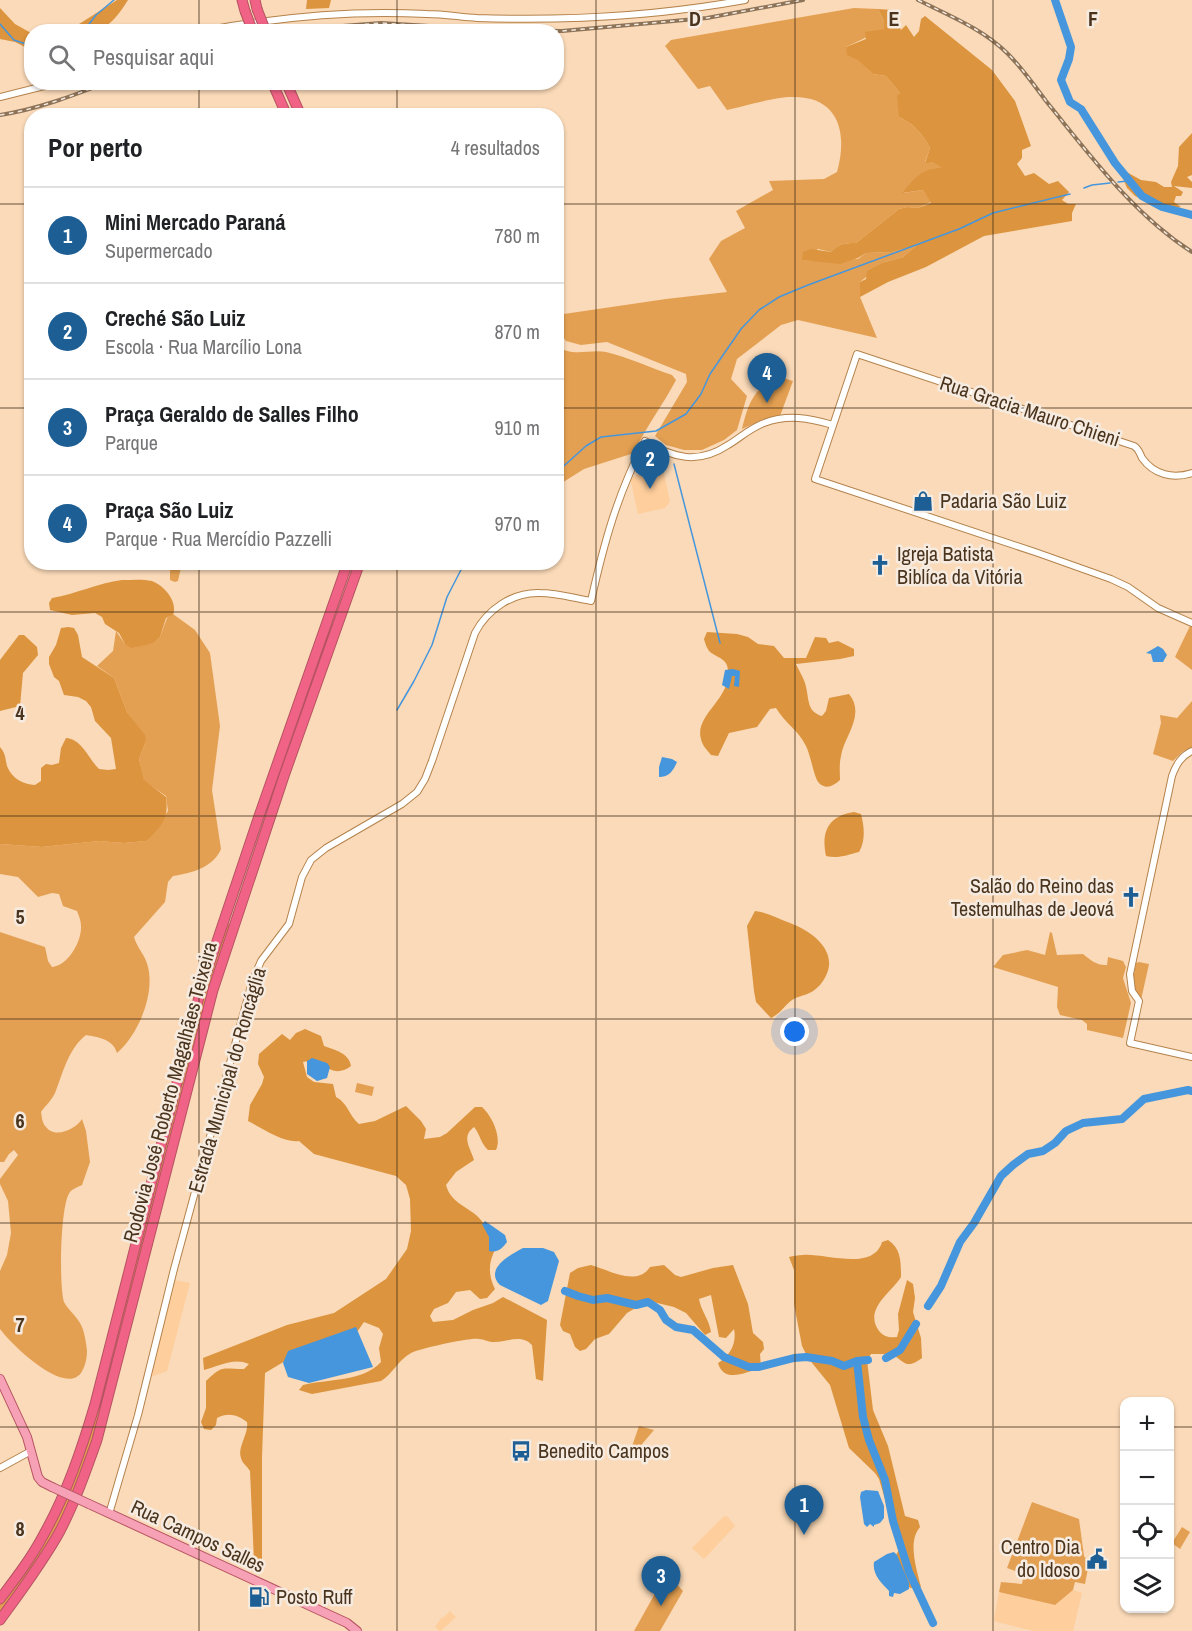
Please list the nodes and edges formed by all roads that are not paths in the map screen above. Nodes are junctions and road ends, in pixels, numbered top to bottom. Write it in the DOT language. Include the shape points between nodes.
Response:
graph roads {
  1 [pos="242,0"];
  2 [pos="745,0"];
  3 [pos="256,4"];
  4 [pos="250,24"];
  5 [pos="254,24"];
  6 [pos="263,24"];
  7 [pos="28,90"];
  8 [pos="276,90"];
  9 [pos="290,90"];
  10 [pos="0,97"];
  11 [pos="283,108"];
  12 [pos="297,108"];
  13 [pos="833,425"];
  14 [pos="1192,473"];
  15 [pos="345,570"];
  16 [pos="357,570"];
  17 [pos="1189,621"];
  18 [pos="1192,751"];
  19 [pos="1192,1057"];
  20 [pos="0,1379"];
  21 [pos="31,1451"];
  22 [pos="0,1468"];
  23 [pos="109,1514"];
  24 [pos="0,1599"];
  25 [pos="0,1620"];
  26 [pos="357,1631"];
  1 -- 4 [label="highway, bridge"];
  2 -- 5 [label="street" via="660,12 541,19 357,12"];
  3 -- 6 [label="highway, bridge"];
  7 -- 10 [label="street"];
  8 -- 11 [label="highway"];
  9 -- 12 [label="highway"];
  13 -- 14 [label="street, Rua Gracia Mauro Chieni" via="857,354 1134,446 1149,466 1163,474"];
  13 -- 17 [label="street" via="815,479 1111,579 1158,608"];
  13 -- 23 [label="street, Estrada Municipal do Roncáglia" via="812,418 778,419 748,431 716,452 691,458 666,454 645,441 625,481 604,544 591,601 538,593 510,600 484,618 475,633 432,761 417,792 326,848 305,868 289,924 261,962 252,982"];
  15 -- 24 [label="highway, Rodovia José Roberto Magalhães Teixeira" via="196,1006 84,1439 49,1525"];
  16 -- 25 [label="highway, Rodovia José Roberto Magalhães Teixeira" via="213,990 97,1440 60,1530"];
  18 -- 19 [label="street" via="1175,765 1130,974 1138,1001 1130,1043"];
  20 -- 21 [label="main road"];
  21 -- 22 [label="street"];
  21 -- 23 [label="main road, Rua Campos Salles, bridge" via="42,1482"];
  23 -- 26 [label="main road, Rua Campos Salles"];
}
